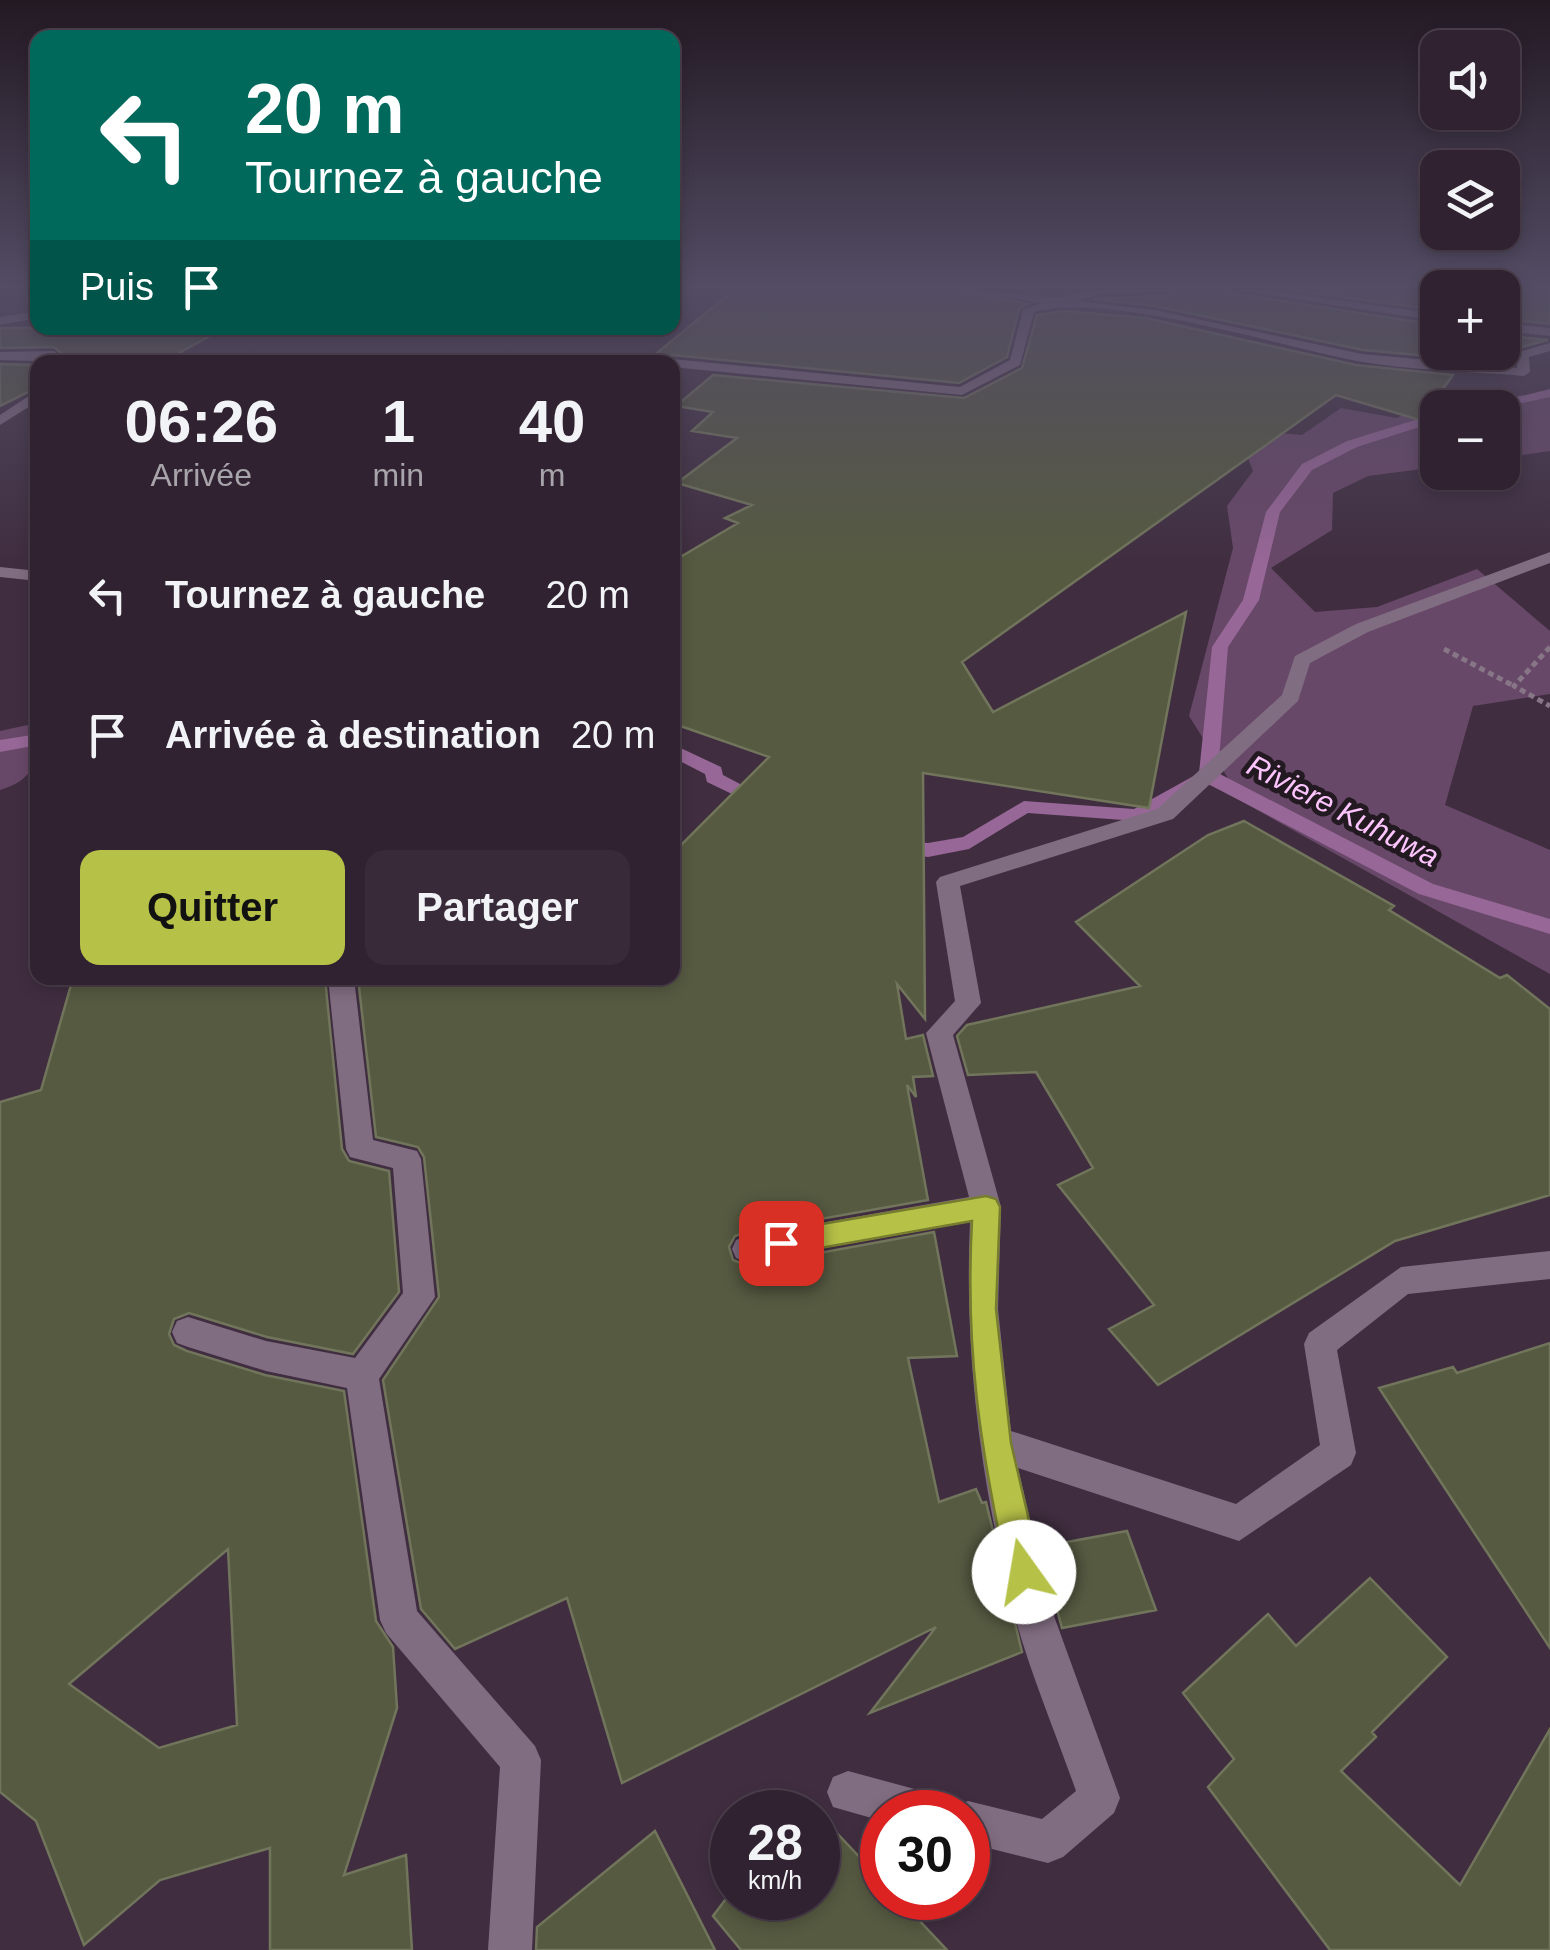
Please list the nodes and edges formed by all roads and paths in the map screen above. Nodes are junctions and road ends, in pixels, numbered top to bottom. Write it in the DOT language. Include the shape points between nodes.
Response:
graph roads {
  1 [pos="848,380"];
  2 [pos="982,380"];
  3 [pos="30,400"];
  4 [pos="0,421"];
  5 [pos="1550,557"];
  6 [pos="0,572"];
  7 [pos="30,575"];
  8 [pos="1550,647"];
  9 [pos="1550,706"];
  10 [pos="342,985"];
  11 [pos="986,1207"];
  12 [pos="747,1249"];
  13 [pos="1550,1264"];
  14 [pos="188,1332"];
  15 [pos="362,1375"];
  16 [pos="995,1443"];
  17 [pos="848,1792"];
  18 [pos="860,1795"];
  19 [pos="990,1828"];
  20 [pos="510,1950"];
  1 -- 2 [label="street" via="962,391"];
  3 -- 4 [label="street"];
  5 -- 11 [label="street" via="1362,628 1302,660 1290,697 1165,814 948,882 968,1003 939,1033"];
  6 -- 7 [label="street"];
  8 -- 9 [label="path" via="1514,686"];
  10 -- 15 [label="street" via="360,1149 407,1158 419,1296"];
  11 -- 12 [label="street"];
  11 -- 16 [label="street" via="982,1309"];
  13 -- 16 [label="street" via="1401,1281 1320,1344 1338,1453 1238,1523"];
  14 -- 15 [label="street"];
  15 -- 20 [label="street" via="399,1620 521,1760"];
  16 -- 19 [label="street" via="1031,1604 1099,1798 1048,1842"];
  17 -- 18 [label="street"];
}
